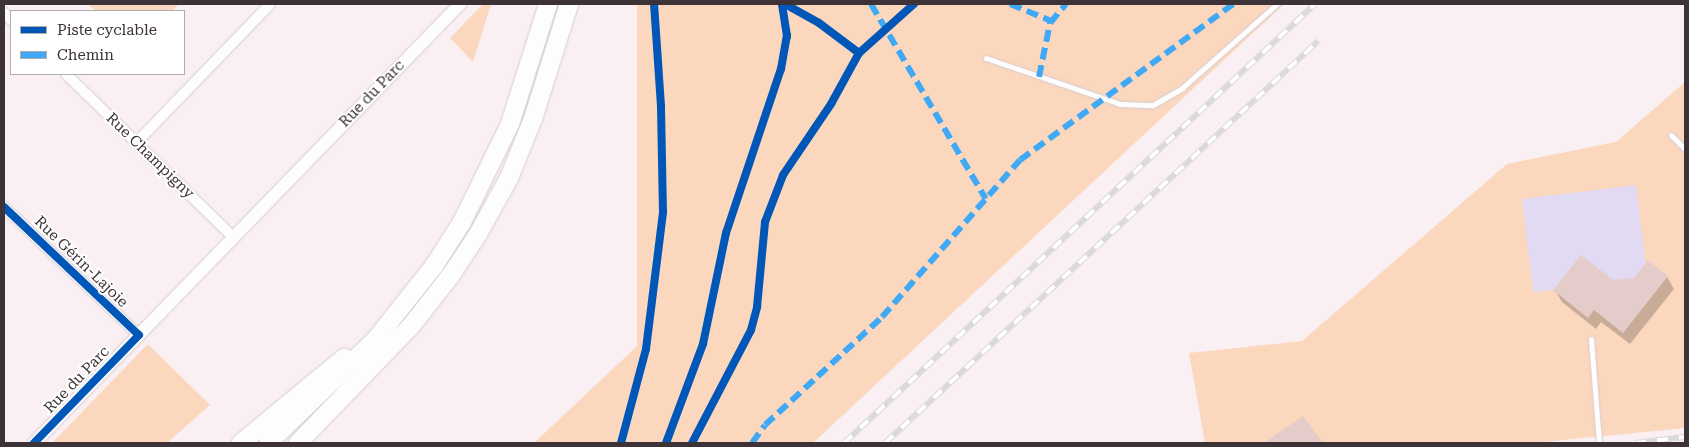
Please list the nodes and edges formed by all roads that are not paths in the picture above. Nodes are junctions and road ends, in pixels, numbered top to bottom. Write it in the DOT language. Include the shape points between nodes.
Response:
graph roads {
  1 [pos="270,4"];
  2 [pos="460,4"];
  3 [pos="548,4"];
  4 [pos="569,4"];
  5 [pos="1277,4"];
  6 [pos="986,58"];
  7 [pos="67,75"];
  8 [pos="1671,135"];
  9 [pos="136,143"];
  10 [pos="1685,149"];
  11 [pos="4,207"];
  12 [pos="234,238"];
  13 [pos="399,313"];
  14 [pos="139,335"];
  15 [pos="1591,339"];
  16 [pos="300,442"];
  17 [pos="34,443"];
  18 [pos="241,443"];
  19 [pos="268,443"];
  20 [pos="1599,443"];
  1 -- 9 [label="street"];
  2 -- 12 [label="street, Rue du Parc"];
  3 -- 13 [label="highway" via="518,101 492,166 462,222"];
  4 -- 16 [label="highway" via="530,126 509,178 478,234 452,275 411,326"];
  5 -- 6 [label="lane" via="1182,88 1153,105 1112,102"];
  7 -- 9 [label="street, Rue Champigny"];
  8 -- 10 [label="lane"];
  9 -- 12 [label="street, Rue Champigny"];
  11 -- 14 [label="street, Rue Gérin-Lajoie"];
  12 -- 14 [label="street, Rue du Parc"];
  13 -- 18 [label="highway"];
  13 -- 19 [label="highway" via="337,379"];
  14 -- 17 [label="street, Rue du Parc"];
  15 -- 20 [label="lane"];
}
